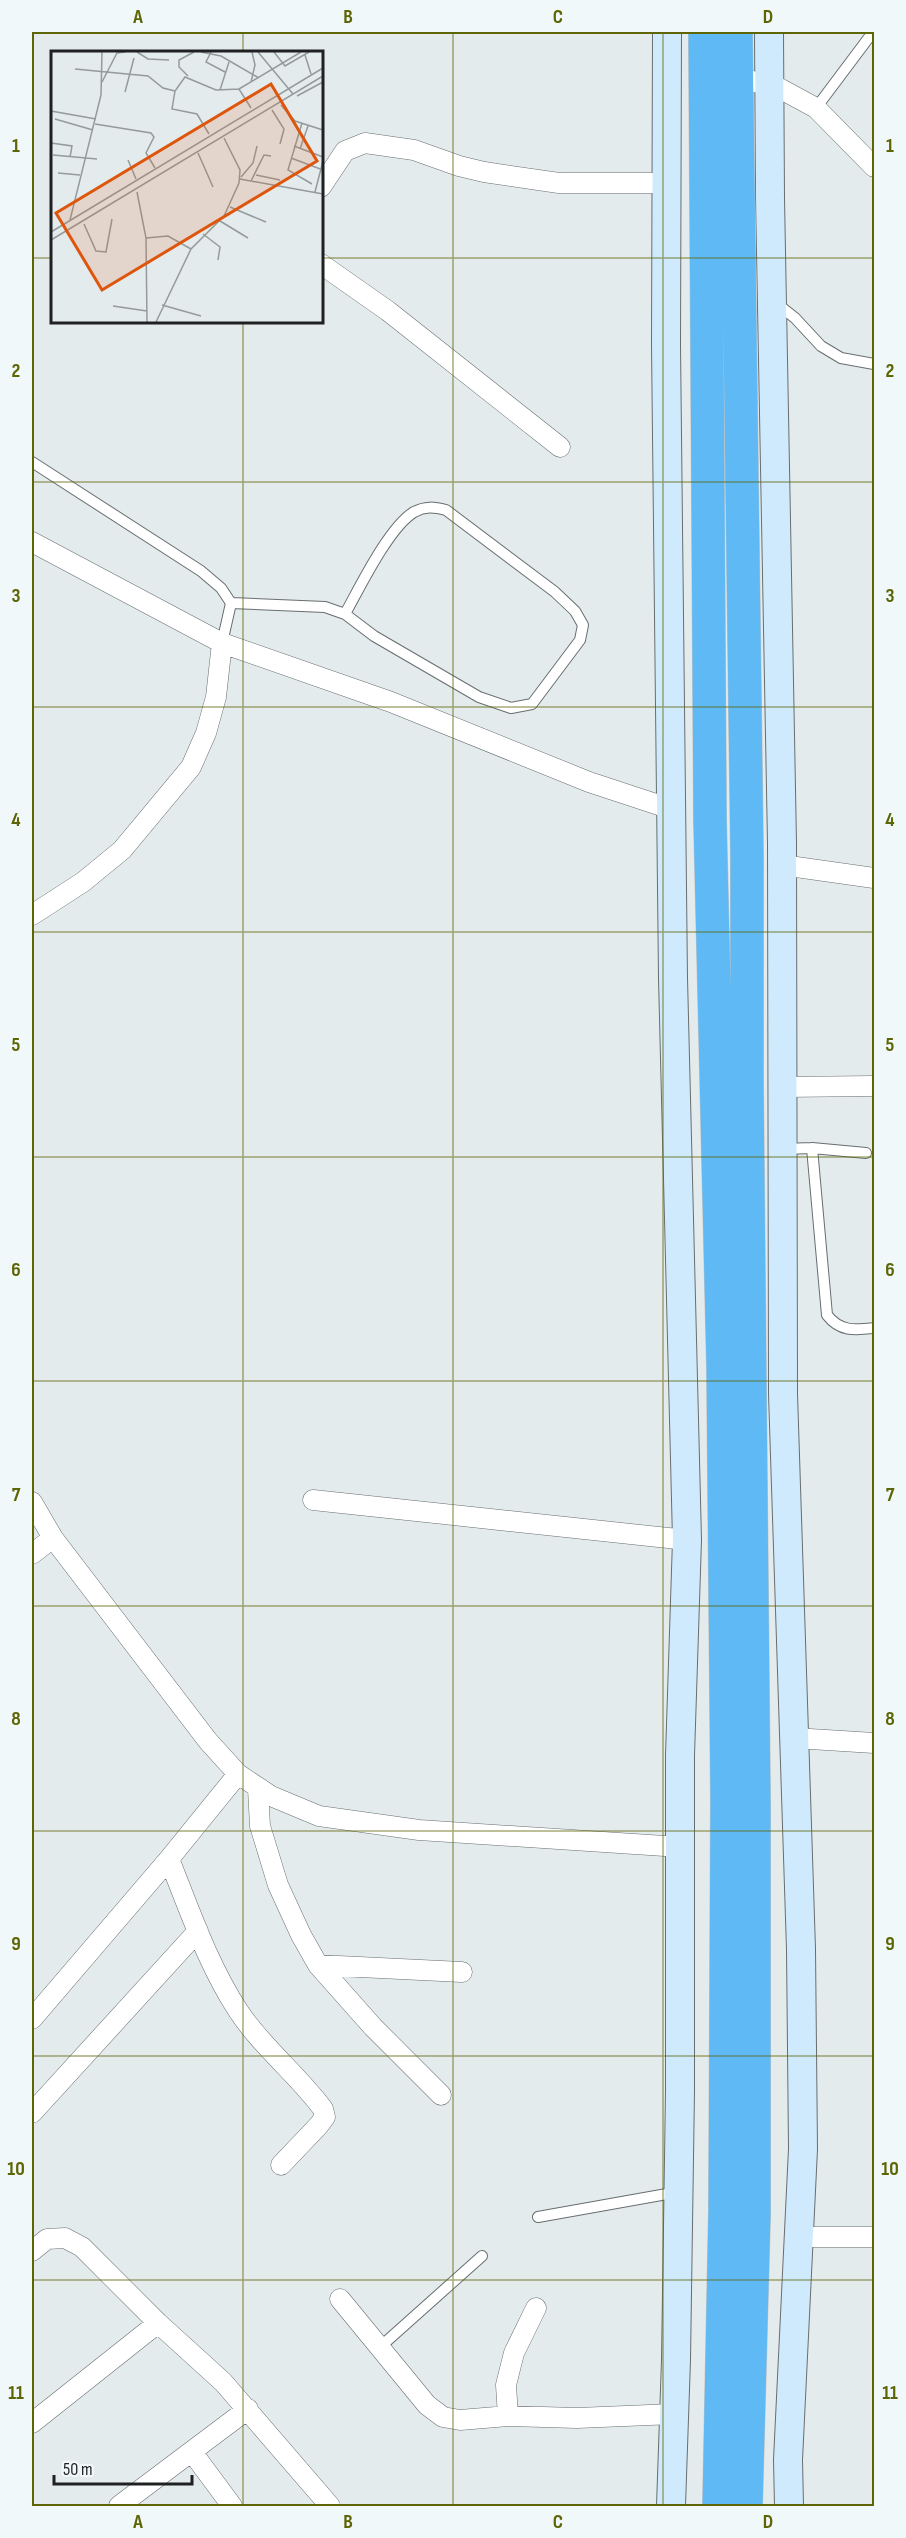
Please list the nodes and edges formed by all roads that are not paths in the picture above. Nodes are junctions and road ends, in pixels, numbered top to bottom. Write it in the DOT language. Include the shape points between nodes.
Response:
graph roads {
  1 [pos="668,32"];
  2 [pos="705,32"];
  3 [pos="736,32"];
  4 [pos="769,32"];
  5 [pos="873,32"];
  6 [pos="737,77"];
  7 [pos="770,86"];
  8 [pos="816,108"];
  9 [pos="874,167"];
  10 [pos="666,183"];
  11 [pos="322,186"];
  12 [pos="322,265"];
  13 [pos="771,300"];
  14 [pos="874,364"];
  15 [pos="560,447"];
  16 [pos="32,462"];
  17 [pos="32,542"];
  18 [pos="231,603"];
  19 [pos="345,614"];
  20 [pos="222,643"];
  21 [pos="671,809"];
  22 [pos="782,865"];
  23 [pos="874,878"];
  24 [pos="32,915"];
  25 [pos="874,1086"];
  26 [pos="783,1087"];
  27 [pos="812,1148"];
  28 [pos="783,1149"];
  29 [pos="866,1153"];
  30 [pos="874,1328"];
  31 [pos="313,1500"];
  32 [pos="32,1502"];
  33 [pos="53,1538"];
  34 [pos="687,1540"];
  35 [pos="32,1554"];
  36 [pos="794,1738"];
  37 [pos="874,1743"];
  38 [pos="238,1774"];
  39 [pos="258,1789"];
  40 [pos="680,1847"];
  41 [pos="169,1859"];
  42 [pos="198,1931"];
  43 [pos="318,1965"];
  44 [pos="462,1972"];
  45 [pos="32,2019"];
  46 [pos="441,2095"];
  47 [pos="32,2113"];
  48 [pos="281,2165"];
  49 [pos="678,2192"];
  50 [pos="538,2217"];
  51 [pos="799,2237"];
  52 [pos="874,2237"];
  53 [pos="32,2251"];
  54 [pos="482,2256"];
  55 [pos="340,2299"];
  56 [pos="536,2308"];
  57 [pos="158,2323"];
  58 [pos="380,2348"];
  59 [pos="248,2409"];
  60 [pos="674,2414"];
  61 [pos="508,2416"];
  62 [pos="32,2423"];
  63 [pos="192,2452"];
  64 [pos="118,2506"];
  65 [pos="232,2506"];
  66 [pos="330,2506"];
  67 [pos="671,2506"];
  68 [pos="719,2506"];
  69 [pos="746,2506"];
  70 [pos="789,2506"];
  1 -- 10 [label="street"];
  2 -- 68 [label="highway" via="710,820 723,1365 727,1800 726,2209"];
  3 -- 6 [label="highway"];
  4 -- 7 [label="street"];
  5 -- 8 [label="lane"];
  6 -- 7 [label="street"];
  6 -- 69 [label="highway" via="754,1806 754,2214"];
  7 -- 8 [label="street"];
  7 -- 13 [label="street"];
  8 -- 9 [label="street"];
  10 -- 11 [label="street" via="560,183 484,172 414,150 365,143 345,151"];
  10 -- 21 [label="street"];
  12 -- 15 [label="street" via="388,311"];
  13 -- 14 [label="lane" via="795,318 821,346 841,358"];
  13 -- 22 [label="street"];
  16 -- 18 [label="lane" via="201,571"];
  17 -- 20 [label="street"];
  18 -- 19 [label="lane" via="325,607"];
  18 -- 20 [label="lane"];
  19 -- 19 [label="lane" via="374,636 479,697 511,708 532,704 580,640 583,625 555,592 446,510 430,506 413,513 393,534"];
  20 -- 21 [label="street" via="391,702 589,782"];
  20 -- 24 [label="street" via="216,697 206,734 191,767 122,850 83,882"];
  21 -- 34 [label="street"];
  22 -- 23 [label="street"];
  22 -- 26 [label="street"];
  25 -- 26 [label="street"];
  26 -- 28 [label="street"];
  27 -- 28 [label="lane"];
  27 -- 29 [label="lane"];
  27 -- 30 [label="lane" via="827,1315 834,1324 851,1331"];
  28 -- 36 [label="street" via="783,1394"];
  31 -- 34 [label="street"];
  32 -- 33 [label="street"];
  33 -- 35 [label="street"];
  33 -- 38 [label="street" via="208,1741"];
  34 -- 40 [label="street"];
  36 -- 37 [label="street"];
  36 -- 51 [label="street" via="803,2149"];
  38 -- 39 [label="street"];
  38 -- 41 [label="street"];
  39 -- 40 [label="street" via="319,1816 418,1830"];
  39 -- 43 [label="street" via="260,1827 278,1885"];
  40 -- 49 [label="street"];
  41 -- 42 [label="street"];
  41 -- 45 [label="street"];
  42 -- 47 [label="street"];
  42 -- 48 [label="street" via="214,1971 240,2014 323,2109 325,2117 319,2126"];
  43 -- 44 [label="street"];
  43 -- 46 [label="street"];
  49 -- 50 [label="lane"];
  49 -- 60 [label="street"];
  51 -- 52 [label="street"];
  51 -- 70 [label="street"];
  53 -- 57 [label="street" via="47,2239 65,2238 82,2247"];
  54 -- 58 [label="lane"];
  55 -- 58 [label="street"];
  56 -- 61 [label="street" via="514,2353 506,2385"];
  57 -- 59 [label="street"];
  57 -- 62 [label="street"];
  58 -- 61 [label="street" via="427,2405 443,2417 460,2420"];
  59 -- 63 [label="street"];
  59 -- 66 [label="street"];
  60 -- 61 [label="street"];
  60 -- 67 [label="street"];
  63 -- 64 [label="street"];
  63 -- 65 [label="street"];
}
